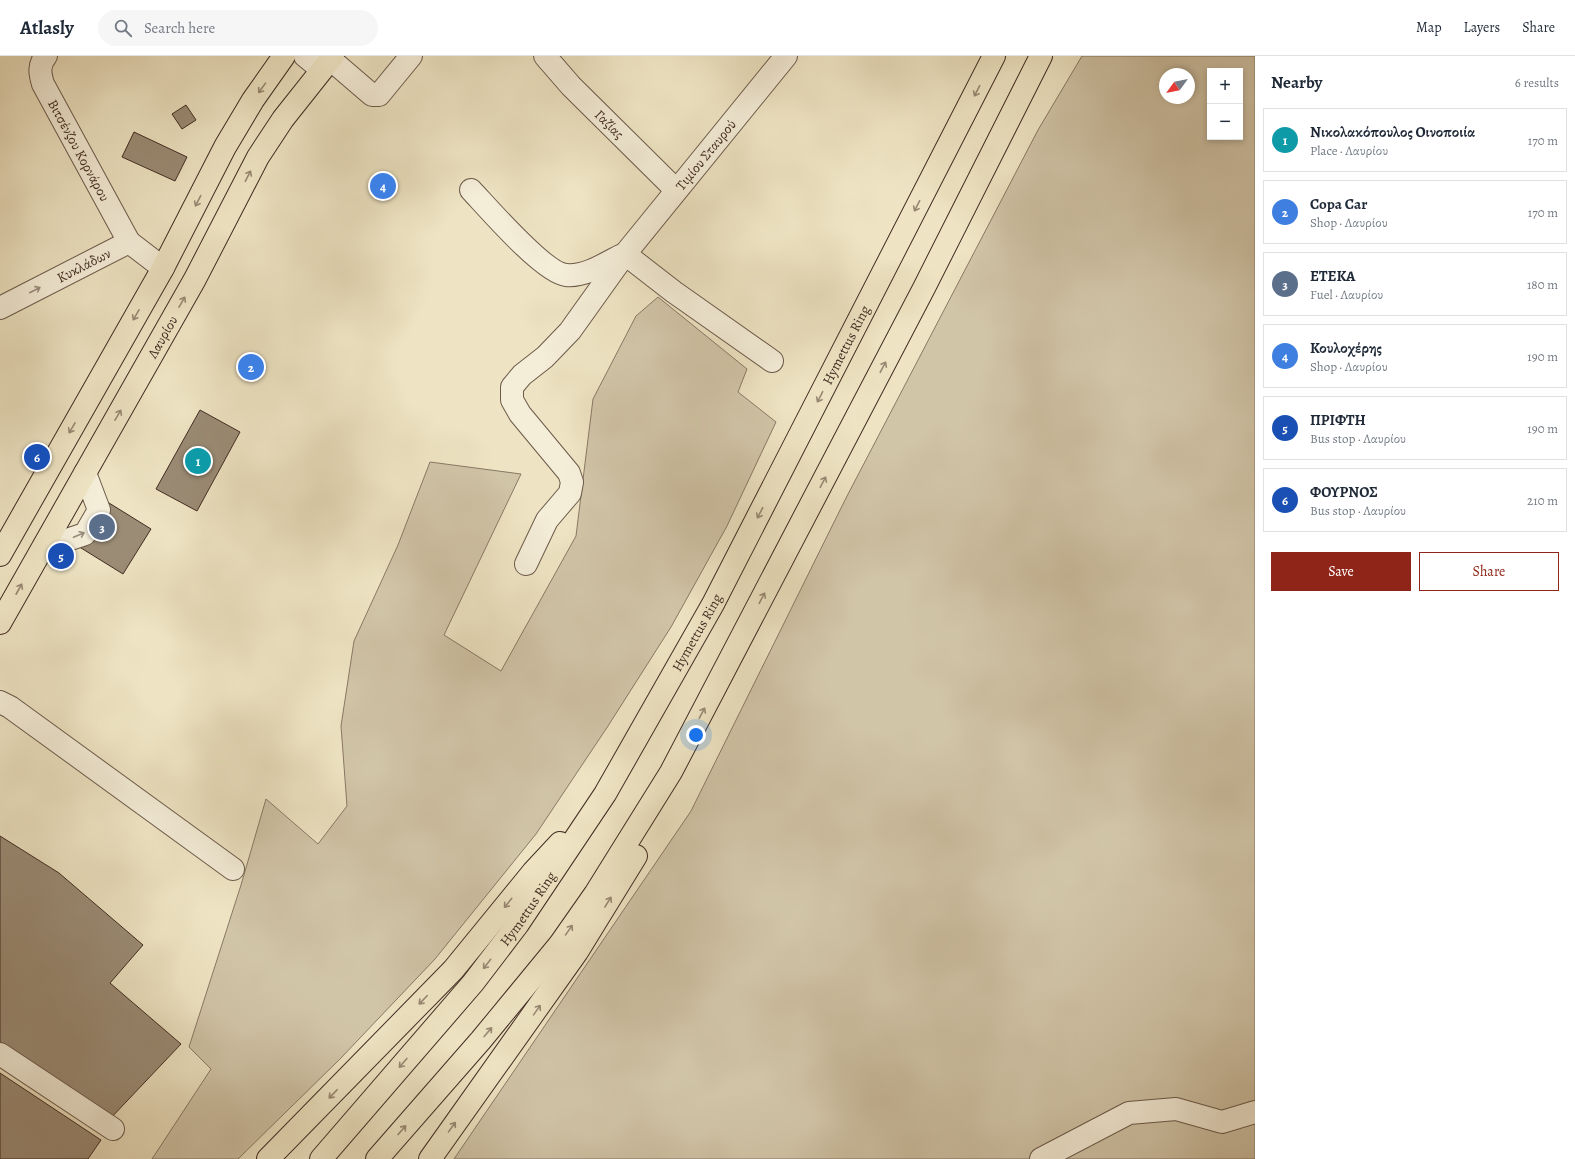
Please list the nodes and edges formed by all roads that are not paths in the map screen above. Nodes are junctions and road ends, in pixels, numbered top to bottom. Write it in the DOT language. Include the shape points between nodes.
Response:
graph roads {
  1 [pos="46,56"];
  2 [pos="284,56"];
  3 [pos="305,56"];
  4 [pos="411,56"];
  5 [pos="545,56"];
  6 [pos="786,56"];
  7 [pos="994,56"];
  8 [pos="1041,56"];
  9 [pos="328,62"];
  10 [pos="471,190"];
  11 [pos="676,190"];
  12 [pos="129,242"];
  13 [pos="625,254"];
  14 [pos="163,268"];
  15 [pos="0,308"];
  16 [pos="772,361"];
  17 [pos="85,473"];
  18 [pos="43,548"];
  19 [pos="0,555"];
  20 [pos="526,564"];
  21 [pos="0,623"];
  22 [pos="0,702"];
  23 [pos="671,772"];
  24 [pos="605,794"];
  25 [pos="233,870"];
  26 [pos="0,1054"];
  27 [pos="1255,1112"];
  28 [pos="113,1130"];
  29 [pos="268,1159"];
  30 [pos="321,1159"];
  31 [pos="377,1159"];
  32 [pos="430,1159"];
  33 [pos="1041,1159"];
  1 -- 12 [label="street, Βιτσένζου Κορνάρου" via="40,72 43,84"];
  2 -- 14 [label="main road, one-way" via="253,100 225,147"];
  3 -- 9 [label="street"];
  4 -- 9 [label="street" via="379,95 372,95"];
  5 -- 11 [label="street, Γαζίας" via="571,86"];
  6 -- 11 [label="street, Τιμίου Σταυρού"];
  7 -- 24 [label="main road, Hymettus Ring, one-way" via="714,604"];
  23 -- 8 [label="main road, one-way" via="924,288"];
  17 -- 9 [label="main road, Λαυρίου, one-way" via="195,279 258,157 282,119"];
  10 -- 13 [label="street" via="543,264 565,275 596,270"];
  11 -- 13 [label="street, Τιμίου Σταυρού"];
  12 -- 14 [label="street"];
  15 -- 12 [label="street, Κυκλάδων, one-way"];
  13 -- 16 [label="street"];
  13 -- 20 [label="street, Τιμίου Σταυρού" via="570,331 512,387 512,400 520,414 569,473 572,482 570,493 547,520"];
  14 -- 19 [label="main road, one-way"];
  17 -- 18 [label="main road, Λαυρίου"];
  18 -- 17 [label="street, one-way" via="85,534 99,510"];
  21 -- 18 [label="main road, Λαυρίου, one-way"];
  22 -- 25 [label="street"];
  31 -- 23 [label="main road, one-way" via="481,1040 560,944 595,894"];
  32 -- 23 [label="main road, one-way" via="529,1022 581,946 634,861"];
  24 -- 29 [label="main road, one-way" via="533,872 453,970"];
  24 -- 30 [label="main road, Hymettus Ring, one-way" via="518,924 473,982"];
  26 -- 28 [label="street"];
  27 -- 33 [label="street" via="1222,1122 1176,1109 1129,1113"];
}
